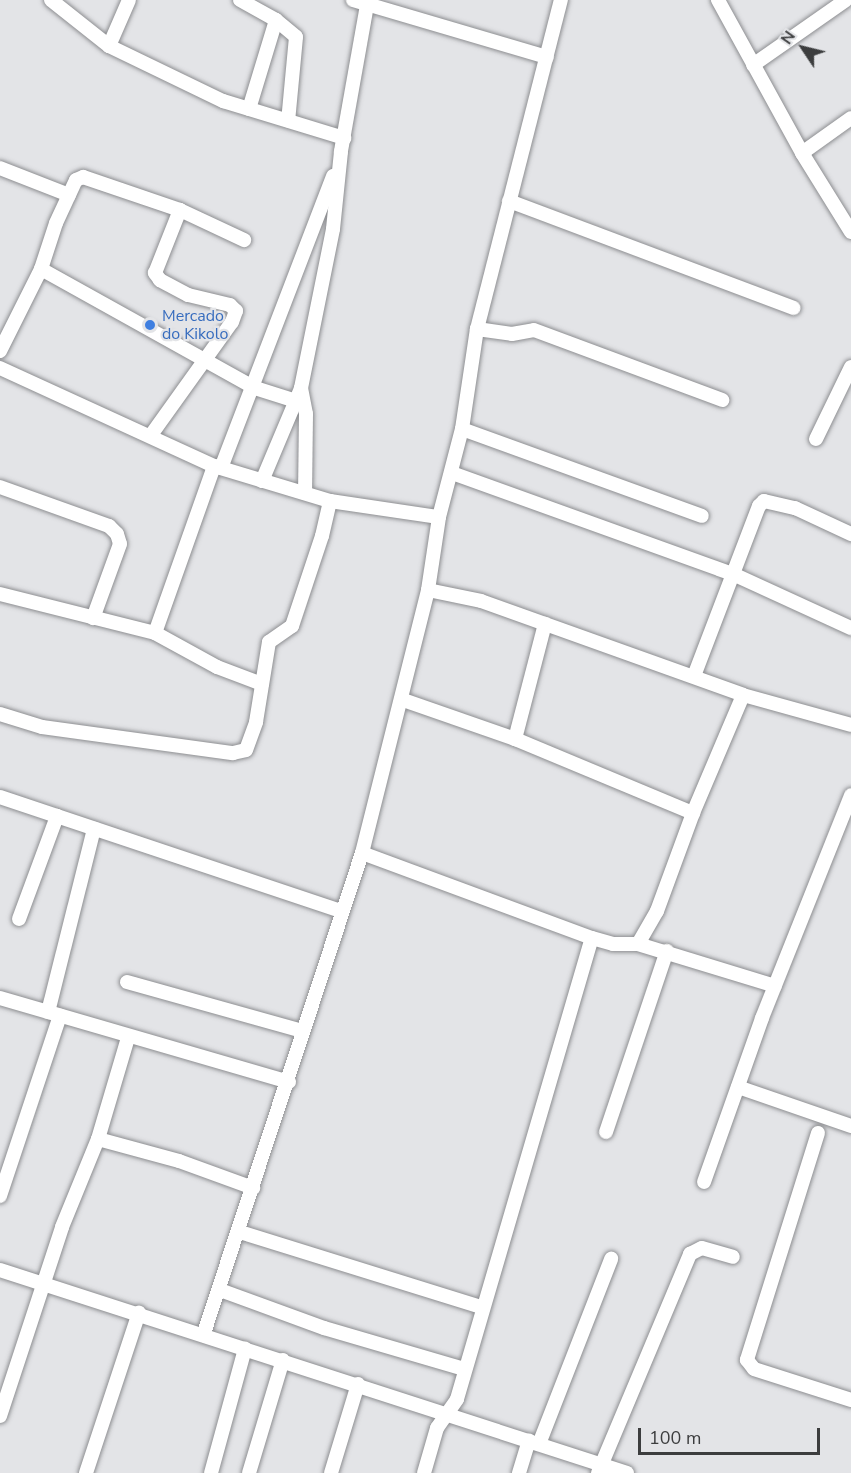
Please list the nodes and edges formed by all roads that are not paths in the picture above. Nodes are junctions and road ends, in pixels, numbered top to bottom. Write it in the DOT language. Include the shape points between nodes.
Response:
graph roads {
  1 [pos="51,0"];
  2 [pos="129,0"];
  3 [pos="240,0"];
  4 [pos="353,0"];
  5 [pos="561,0"];
  6 [pos="718,0"];
  7 [pos="846,0"];
  8 [pos="368,3"];
  9 [pos="276,20"];
  10 [pos="109,46"];
  11 [pos="547,57"];
  12 [pos="753,65"];
  13 [pos="249,109"];
  14 [pos="851,118"];
  15 [pos="288,121"];
  16 [pos="344,138"];
  17 [pos="802,153"];
  18 [pos="341,158"];
  19 [pos="0,168"];
  20 [pos="69,195"];
  21 [pos="509,201"];
  22 [pos="180,210"];
  23 [pos="851,232"];
  24 [pos="244,240"];
  25 [pos="41,269"];
  26 [pos="794,308"];
  27 [pos="477,329"];
  28 [pos="0,351"];
  29 [pos="204,360"];
  30 [pos="851,367"];
  31 [pos="0,368"];
  32 [pos="255,388"];
  33 [pos="298,395"];
  34 [pos="723,400"];
  35 [pos="462,429"];
  36 [pos="151,435"];
  37 [pos="816,439"];
  38 [pos="218,467"];
  39 [pos="452,472"];
  40 [pos="262,482"];
  41 [pos="0,487"];
  42 [pos="305,494"];
  43 [pos="330,501"];
  44 [pos="702,516"];
  45 [pos="439,517"];
  46 [pos="851,534"];
  47 [pos="733,574"];
  48 [pos="428,590"];
  49 [pos="0,594"];
  50 [pos="93,618"];
  51 [pos="545,624"];
  52 [pos="851,628"];
  53 [pos="155,633"];
  54 [pos="694,676"];
  55 [pos="262,684"];
  56 [pos="743,695"];
  57 [pos="403,700"];
  58 [pos="0,714"];
  59 [pos="851,725"];
  60 [pos="515,739"];
  61 [pos="851,795"];
  62 [pos="0,797"];
  63 [pos="693,813"];
  64 [pos="57,816"];
  65 [pos="94,829"];
  66 [pos="362,853"];
  67 [pos="340,911"];
  68 [pos="19,919"];
  69 [pos="592,938"];
  70 [pos="638,944"];
  71 [pos="667,951"];
  72 [pos="128,982"];
  73 [pos="775,986"];
  74 [pos="0,998"];
  75 [pos="54,1014"];
  76 [pos="303,1031"];
  77 [pos="128,1038"];
  78 [pos="289,1082"];
  79 [pos="738,1087"];
  80 [pos="851,1126"];
  81 [pos="606,1132"];
  82 [pos="818,1133"];
  83 [pos="98,1138"];
  84 [pos="704,1182"];
  85 [pos="253,1188"];
  86 [pos="0,1196"];
  87 [pos="240,1232"];
  88 [pos="733,1257"];
  89 [pos="611,1259"];
  90 [pos="0,1270"];
  91 [pos="45,1282"];
  92 [pos="220,1290"];
  93 [pos="481,1307"];
  94 [pos="139,1313"];
  95 [pos="204,1334"];
  96 [pos="245,1349"];
  97 [pos="283,1360"];
  98 [pos="464,1369"];
  99 [pos="358,1384"];
  100 [pos="851,1400"];
  101 [pos="447,1414"];
  102 [pos="0,1416"];
  103 [pos="534,1442"];
  104 [pos="600,1469"];
  105 [pos="86,1473"];
  106 [pos="211,1473"];
  107 [pos="249,1473"];
  108 [pos="331,1473"];
  109 [pos="424,1473"];
  110 [pos="519,1473"];
  111 [pos="627,1473"];
  1 -- 10 [label="street"];
  2 -- 10 [label="street"];
  3 -- 9 [label="street"];
  4 -- 8 [label="street"];
  5 -- 11 [label="street"];
  6 -- 12 [label="street"];
  7 -- 12 [label="street"];
  8 -- 11 [label="street"];
  8 -- 16 [label="street"];
  9 -- 13 [label="street"];
  9 -- 15 [label="street" via="291,31 298,44"];
  10 -- 13 [label="street" via="223,101"];
  11 -- 21 [label="street"];
  12 -- 17 [label="street"];
  13 -- 15 [label="street"];
  14 -- 17 [label="street"];
  15 -- 16 [label="street"];
  16 -- 18 [label="street"];
  17 -- 23 [label="street"];
  18 -- 32 [label="street"];
  18 -- 33 [label="street" via="333,229"];
  19 -- 20 [label="street"];
  20 -- 22 [label="street" via="76,180 83,177"];
  20 -- 25 [label="street"];
  21 -- 26 [label="street"];
  21 -- 27 [label="street"];
  22 -- 24 [label="street"];
  22 -- 29 [label="street" via="155,273 160,280 188,295 230,305 236,311"];
  25 -- 28 [label="street"];
  25 -- 29 [label="street"];
  27 -- 34 [label="street" via="512,334 534,330"];
  27 -- 35 [label="street"];
  29 -- 32 [label="street"];
  29 -- 36 [label="street"];
  30 -- 37 [label="street"];
  31 -- 36 [label="street"];
  32 -- 33 [label="street"];
  32 -- 38 [label="street"];
  33 -- 40 [label="street"];
  33 -- 42 [label="street" via="306,414"];
  35 -- 39 [label="street"];
  35 -- 44 [label="street"];
  36 -- 38 [label="street"];
  38 -- 40 [label="street"];
  38 -- 53 [label="street"];
  39 -- 45 [label="street"];
  39 -- 47 [label="street"];
  40 -- 42 [label="street"];
  41 -- 50 [label="street" via="109,526 117,534 120,544"];
  42 -- 43 [label="street"];
  43 -- 45 [label="street"];
  43 -- 55 [label="street" via="292,626 268,642"];
  45 -- 48 [label="street"];
  46 -- 47 [label="street" via="795,508 764,501"];
  47 -- 52 [label="street"];
  47 -- 54 [label="street"];
  48 -- 51 [label="street" via="481,602"];
  48 -- 57 [label="street"];
  49 -- 50 [label="street"];
  50 -- 53 [label="street"];
  51 -- 54 [label="street"];
  51 -- 60 [label="street"];
  53 -- 55 [label="street" via="217,667"];
  54 -- 56 [label="street"];
  55 -- 58 [label="street" via="250,746 234,753 42,727"];
  56 -- 59 [label="street"];
  56 -- 63 [label="street"];
  57 -- 60 [label="street"];
  57 -- 66 [label="street"];
  60 -- 63 [label="street"];
  61 -- 73 [label="street"];
  62 -- 64 [label="street"];
  63 -- 70 [label="street" via="657,911"];
  64 -- 65 [label="street"];
  64 -- 68 [label="street"];
  65 -- 67 [label="street"];
  65 -- 75 [label="street"];
  66 -- 67 [label="street"];
  66 -- 69 [label="street"];
  67 -- 76 [label="street"];
  69 -- 70 [label="street" via="613,944"];
  69 -- 93 [label="street"];
  70 -- 71 [label="street"];
  71 -- 73 [label="street"];
  71 -- 81 [label="street"];
  72 -- 76 [label="street"];
  73 -- 79 [label="street"];
  74 -- 75 [label="street"];
  75 -- 77 [label="street"];
  75 -- 86 [label="street"];
  76 -- 78 [label="street"];
  77 -- 78 [label="street"];
  77 -- 83 [label="street"];
  78 -- 85 [label="street"];
  79 -- 80 [label="street"];
  79 -- 84 [label="street"];
  82 -- 100 [label="street" via="747,1360 754,1369"];
  83 -- 85 [label="street"];
  83 -- 91 [label="street"];
  85 -- 87 [label="street"];
  87 -- 92 [label="street"];
  87 -- 93 [label="street"];
  88 -- 104 [label="street" via="702,1248 690,1254"];
  89 -- 103 [label="street"];
  90 -- 91 [label="street"];
  91 -- 94 [label="street"];
  91 -- 102 [label="street"];
  92 -- 95 [label="street"];
  92 -- 98 [label="street" via="324,1328"];
  93 -- 98 [label="street"];
  94 -- 95 [label="street"];
  94 -- 105 [label="street"];
  95 -- 96 [label="street"];
  96 -- 97 [label="street"];
  96 -- 106 [label="street"];
  97 -- 99 [label="street"];
  97 -- 107 [label="street"];
  98 -- 101 [label="street" via="456,1401"];
  99 -- 101 [label="street"];
  99 -- 108 [label="street"];
  101 -- 103 [label="street"];
  101 -- 109 [label="street" via="437,1428"];
  103 -- 104 [label="street"];
  103 -- 110 [label="street"];
  104 -- 111 [label="street"];
}
